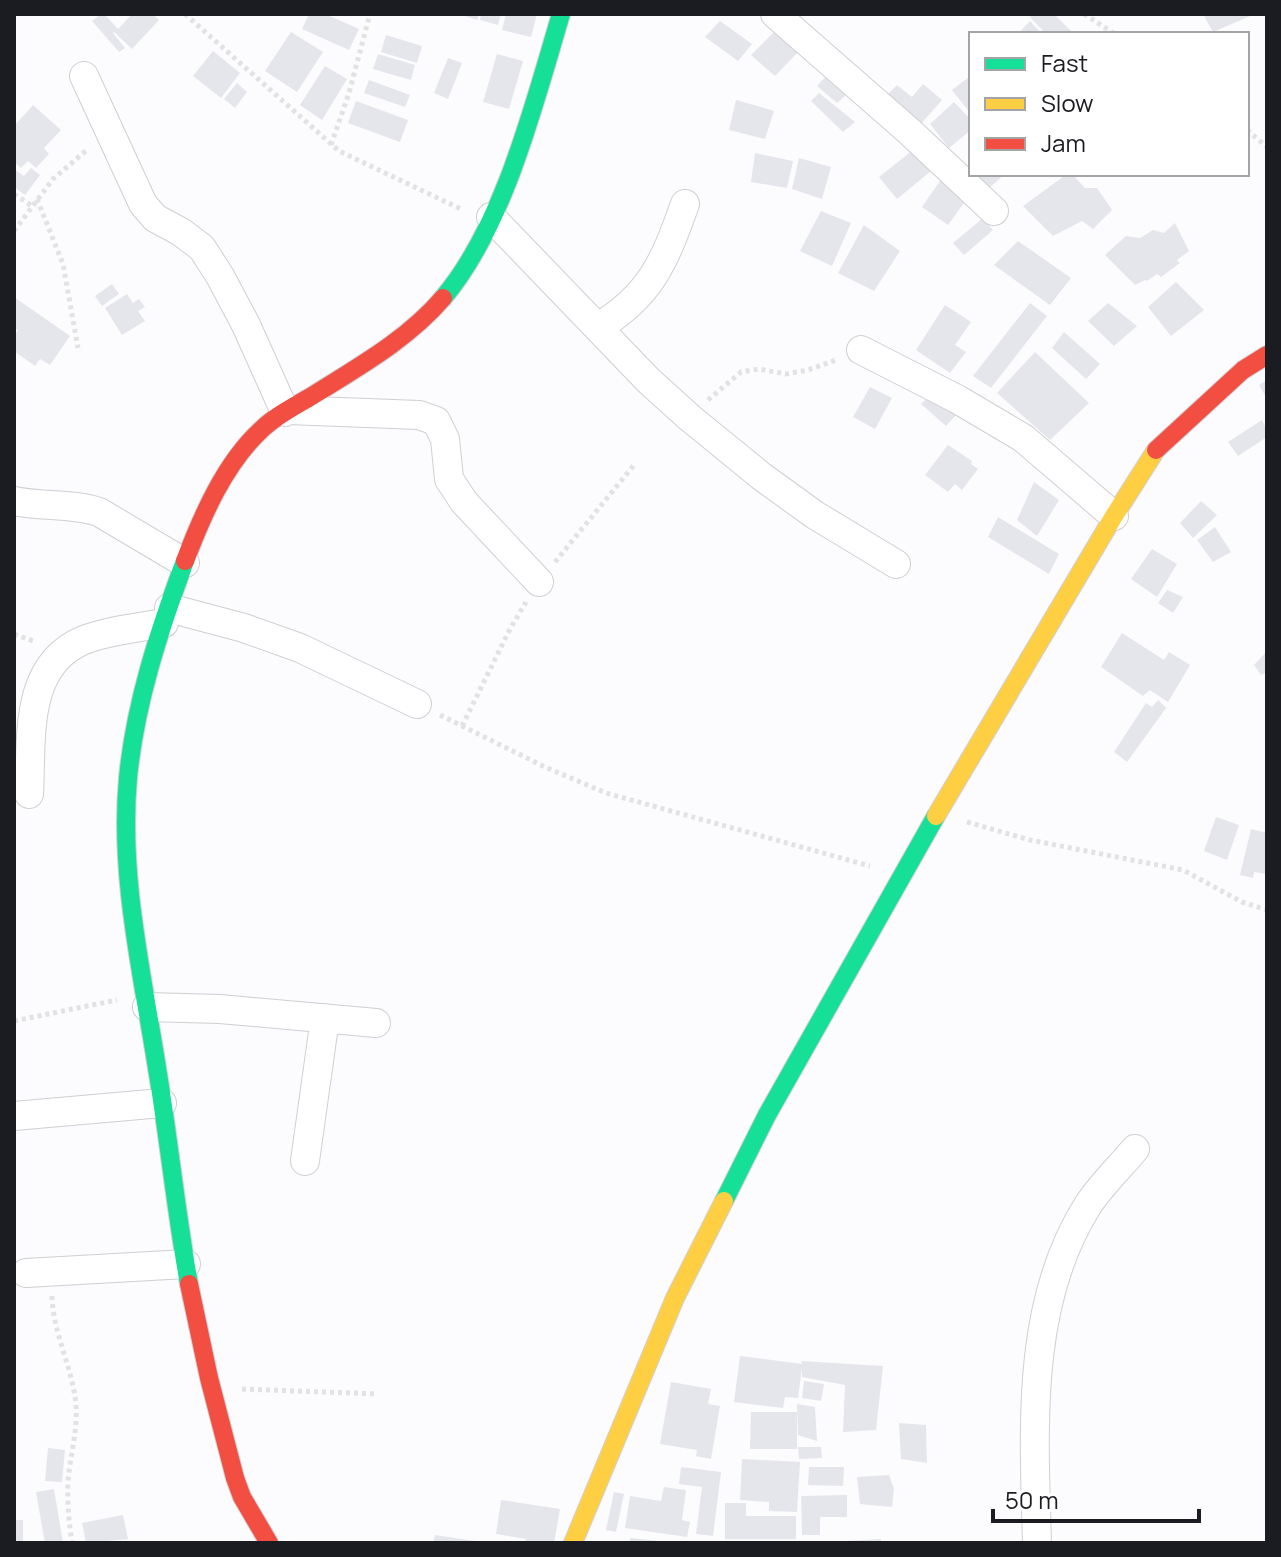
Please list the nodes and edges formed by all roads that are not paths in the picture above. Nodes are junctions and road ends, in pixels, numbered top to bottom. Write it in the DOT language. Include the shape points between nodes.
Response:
graph roads {
  1 [pos="561,14"];
  2 [pos="775,14"];
  3 [pos="84,76"];
  4 [pos="685,204"];
  5 [pos="994,211"];
  6 [pos="490,220"];
  7 [pos="598,327"];
  8 [pos="861,350"];
  9 [pos="1259,359"];
  10 [pos="287,411"];
  11 [pos="14,501"];
  12 [pos="1114,516"];
  13 [pos="185,563"];
  14 [pos="896,564"];
  15 [pos="539,582"];
  16 [pos="166,615"];
  17 [pos="417,704"];
  18 [pos="24,714"];
  19 [pos="29,794"];
  20 [pos="146,1001"];
  21 [pos="325,1018"];
  22 [pos="376,1023"];
  23 [pos="162,1103"];
  24 [pos="14,1116"];
  25 [pos="1135,1149"];
  26 [pos="305,1161"];
  27 [pos="186,1264"];
  28 [pos="39,1272"];
  29 [pos="269,1543"];
  30 [pos="573,1543"];
  31 [pos="1037,1543"];
  1 -- 6 [label="street"];
  2 -- 5 [label="street"];
  3 -- 10 [label="street" via="143,204 155,218 202,248"];
  4 -- 7 [label="street" via="670,245 636,301"];
  6 -- 7 [label="street"];
  6 -- 10 [label="street" via="448,295 431,313"];
  7 -- 14 [label="street" via="690,418 815,515"];
  8 -- 12 [label="street" via="1023,438"];
  9 -- 12 [label="street" via="1156,450"];
  10 -- 13 [label="street" via="248,441 232,463"];
  10 -- 15 [label="street" via="419,415 436,421 445,439 449,479"];
  11 -- 13 [label="street" via="99,512"];
  12 -- 30 [label="street" via="901,875 767,1115 675,1298"];
  13 -- 16 [label="street"];
  16 -- 17 [label="street" via="244,628 300,648"];
  16 -- 18 [label="street" via="64,650 50,664"];
  16 -- 20 [label="street" via="133,737 126,791 126,852"];
  18 -- 19 [label="street"];
  20 -- 21 [label="street"];
  20 -- 23 [label="street"];
  21 -- 22 [label="street"];
  21 -- 26 [label="street"];
  23 -- 24 [label="street"];
  23 -- 27 [label="street"];
  25 -- 31 [label="street" via="1081,1219 1067,1247 1041,1335"];
  27 -- 28 [label="street"];
  27 -- 29 [label="street" via="235,1478"];
}
